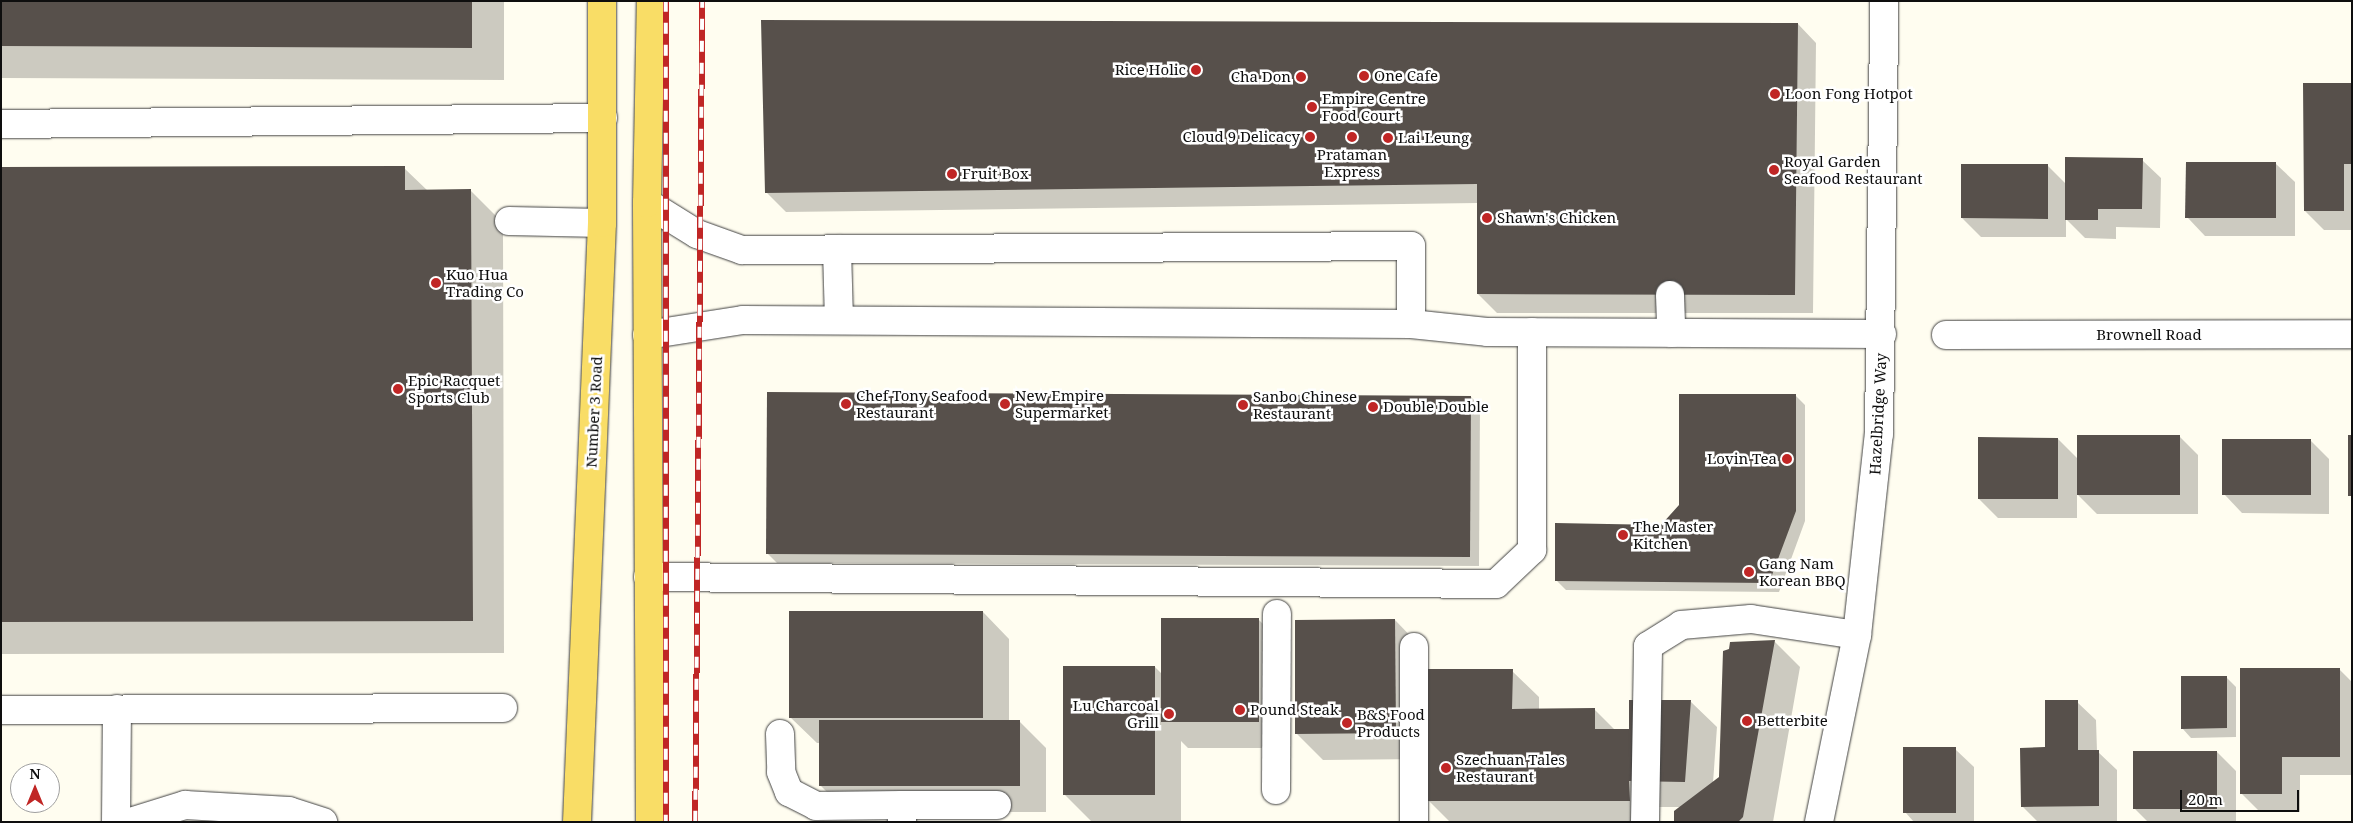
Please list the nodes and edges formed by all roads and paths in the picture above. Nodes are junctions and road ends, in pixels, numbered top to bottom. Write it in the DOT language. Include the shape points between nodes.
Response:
graph roads {
  1 [pos="602,1"];
  2 [pos="651,1"];
  3 [pos="1884,1"];
  4 [pos="602,118"];
  5 [pos="1,124"];
  6 [pos="647,203"];
  7 [pos="509,221"];
  8 [pos="602,223"];
  9 [pos="837,249"];
  10 [pos="1670,295"];
  11 [pos="839,320"];
  12 [pos="1411,324"];
  13 [pos="1532,332"];
  14 [pos="1671,334"];
  15 [pos="1882,334"];
  16 [pos="2352,334"];
  17 [pos="647,336"];
  18 [pos="1946,336"];
  19 [pos="648,577"];
  20 [pos="1277,614"];
  21 [pos="1856,635"];
  22 [pos="1414,647"];
  23 [pos="503,708"];
  24 [pos="117,709"];
  25 [pos="1,710"];
  26 [pos="780,734"];
  27 [pos="1276,790"];
  28 [pos="997,805"];
  29 [pos="902,814"];
  30 [pos="116,822"];
  31 [pos="130,822"];
  32 [pos="323,822"];
  33 [pos="577,822"];
  34 [pos="650,822"];
  35 [pos="1414,822"];
  36 [pos="1645,822"];
  37 [pos="1819,822"];
  1 -- 4 [label="main road, Number 3 Road"];
  2 -- 6 [label="main road"];
  3 -- 15 [label="street, Hazelbridge Way"];
  4 -- 5 [label="street"];
  4 -- 8 [label="main road, Number 3 Road"];
  6 -- 9 [label="street" via="696,234 742,250"];
  6 -- 17 [label="main road"];
  7 -- 8 [label="street"];
  8 -- 33 [label="main road, Number 3 Road"];
  9 -- 11 [label="street"];
  9 -- 12 [label="street" via="1411,246"];
  10 -- 14 [label="street"];
  11 -- 12 [label="street"];
  11 -- 17 [label="street" via="743,320"];
  12 -- 13 [label="street"];
  13 -- 14 [label="street"];
  13 -- 19 [label="street" via="1532,550 1496,584"];
  14 -- 15 [label="street"];
  15 -- 21 [label="street, Hazelbridge Way" via="1880,434"];
  16 -- 18 [label="street, Brownell Road"];
  17 -- 19 [label="main road"];
  19 -- 34 [label="main road"];
  20 -- 27 [label="street"];
  21 -- 36 [label="street" via="1751,619 1681,625 1648,646"];
  21 -- 37 [label="street, Hazelbridge Way"];
  22 -- 35 [label="street"];
  23 -- 24 [label="street"];
  24 -- 25 [label="street"];
  24 -- 30 [label="street"];
  26 -- 29 [label="street" via="781,772 789,792 816,806"];
  28 -- 29 [label="street"];
  31 -- 32 [label="street" via="185,805 289,811"];
}
